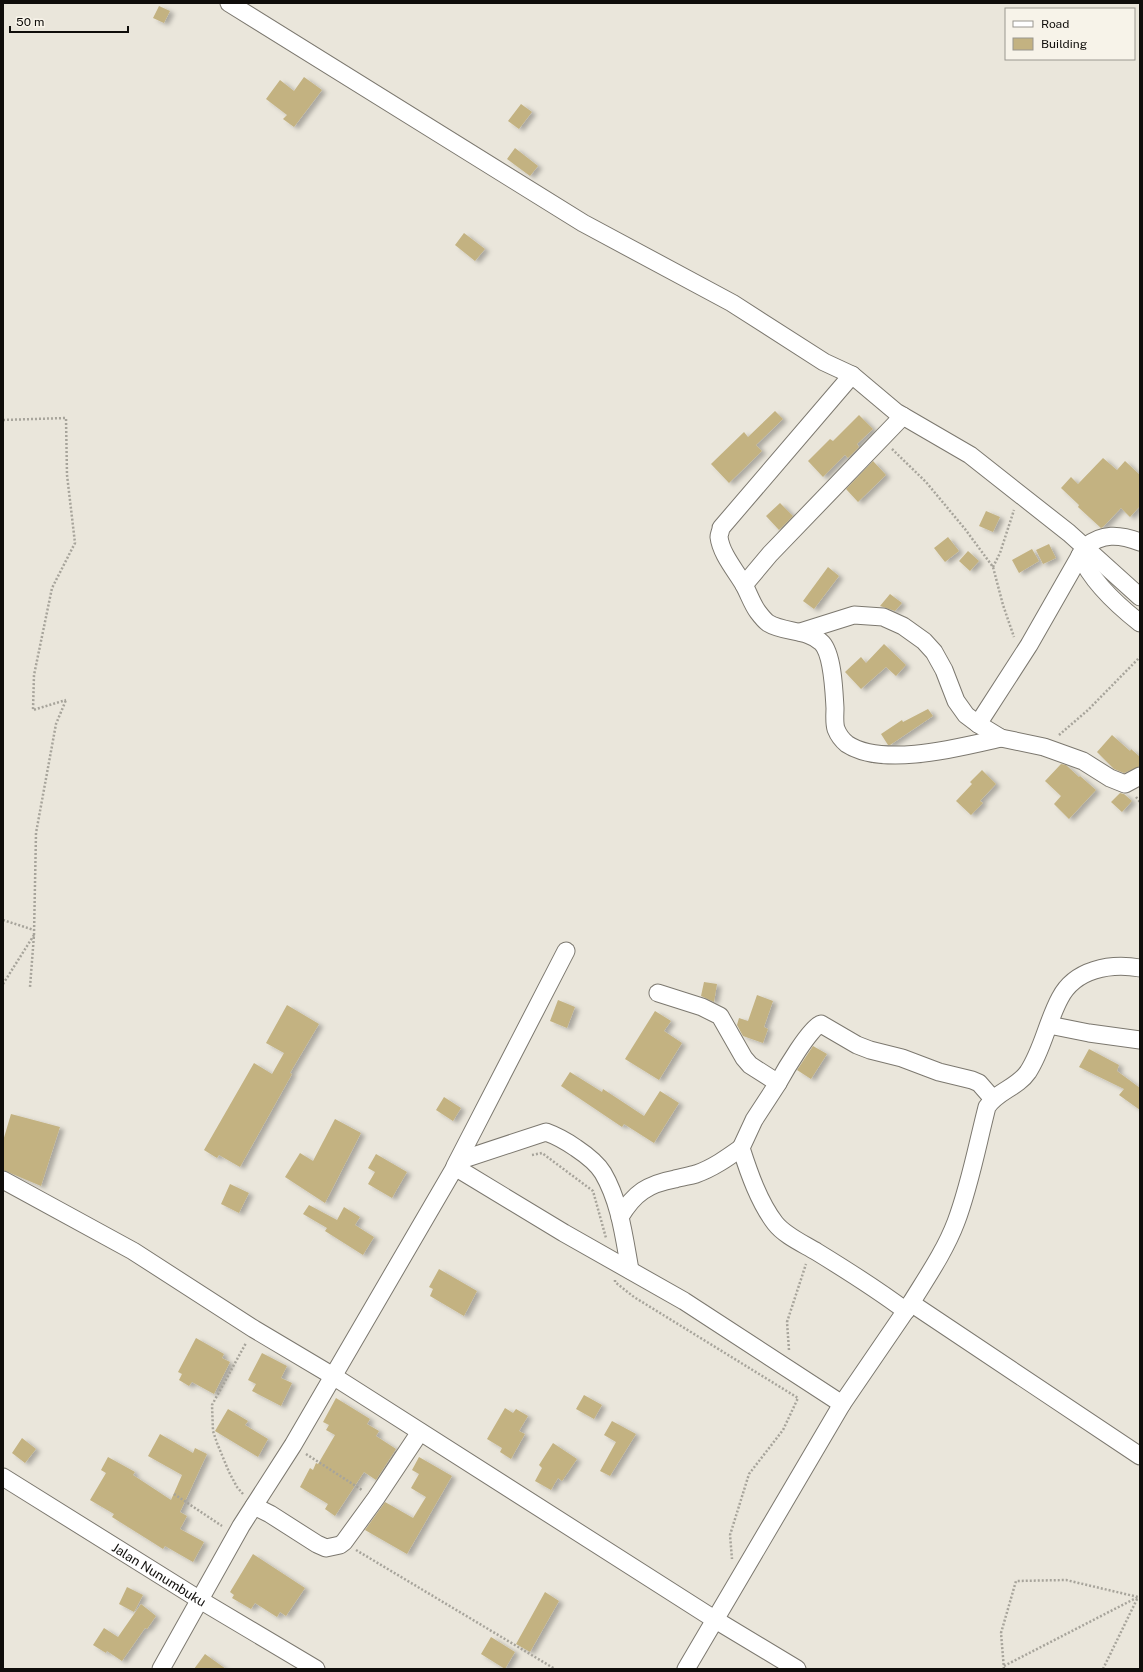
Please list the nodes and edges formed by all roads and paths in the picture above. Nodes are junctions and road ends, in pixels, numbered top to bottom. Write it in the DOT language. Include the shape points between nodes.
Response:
graph roads {
  1 [pos="229,3"];
  2 [pos="852,375"];
  3 [pos="903,416"];
  4 [pos="3,420"];
  5 [pos="882,439"];
  6 [pos="1019,494"];
  7 [pos="1140,542"];
  8 [pos="1082,551"];
  9 [pos="993,567"];
  10 [pos="744,585"];
  11 [pos="1140,597"];
  12 [pos="1140,623"];
  13 [pos="800,632"];
  14 [pos="1140,657"];
  15 [pos="1022,658"];
  16 [pos="978,724"];
  17 [pos="1001,738"];
  18 [pos="1044,747"];
  19 [pos="1140,776"];
  20 [pos="3,920"];
  21 [pos="34,930"];
  22 [pos="34,935"];
  23 [pos="566,951"];
  24 [pos="1140,968"];
  25 [pos="3,984"];
  26 [pos="30,986"];
  27 [pos="658,993"];
  28 [pos="1049,1025"];
  29 [pos="1140,1040"];
  30 [pos="778,1083"];
  31 [pos="993,1099"];
  32 [pos="741,1148"];
  33 [pos="528,1156"];
  34 [pos="456,1164"];
  35 [pos="3,1180"];
  36 [pos="620,1217"];
  37 [pos="805,1245"];
  38 [pos="612,1260"];
  39 [pos="630,1270"];
  40 [pos="909,1307"];
  41 [pos="254,1329"];
  42 [pos="790,1370"];
  43 [pos="333,1376"];
  44 [pos="842,1404"];
  45 [pos="420,1432"];
  46 [pos="292,1445"];
  47 [pos="1140,1456"];
  48 [pos="3,1477"];
  49 [pos="174,1494"];
  50 [pos="376,1498"];
  51 [pos="254,1506"];
  52 [pos="236,1535"];
  53 [pos="344,1542"];
  54 [pos="734,1586"];
  55 [pos="1139,1597"];
  56 [pos="200,1600"];
  57 [pos="714,1618"];
  58 [pos="308,1667"];
  59 [pos="1004,1668"];
  60 [pos="161,1669"];
  61 [pos="555,1669"];
  62 [pos="686,1669"];
  63 [pos="797,1669"];
  64 [pos="1103,1669"];
  1 -- 2 [label="street" via="583,223 732,303 824,362"];
  2 -- 3 [label="street"];
  2 -- 10 [label="street" via="721,528 719,536 724,550"];
  3 -- 5 [label="street"];
  3 -- 6 [label="street" via="970,455"];
  4 -- 21 [label="path" via="66,418 67,475 75,543 52,588 34,675 33,710 66,700 56,724 36,833"];
  5 -- 9 [label="path" via="926,482"];
  5 -- 10 [label="street" via="770,554"];
  6 -- 8 [label="street"];
  6 -- 9 [label="path"];
  7 -- 8 [label="street" via="1123,537 1104,537 1094,540"];
  8 -- 11 [label="street"];
  8 -- 12 [label="street" via="1084,564 1096,581"];
  8 -- 15 [label="street"];
  9 -- 15 [label="path" via="1003,606"];
  10 -- 13 [label="street" via="762,618 783,629"];
  13 -- 16 [label="street" via="854,615 882,617 903,626 924,640 934,652 956,701 966,715"];
  13 -- 17 [label="street" via="822,644 828,655 836,728 846,743 871,754 900,755 957,748"];
  14 -- 18 [label="path" via="1088,710"];
  15 -- 16 [label="street"];
  16 -- 17 [label="street"];
  17 -- 18 [label="street"];
  18 -- 19 [label="street" via="1083,761 1125,784"];
  20 -- 21 [label="path"];
  21 -- 22 [label="path"];
  22 -- 25 [label="path"];
  22 -- 26 [label="path"];
  23 -- 34 [label="street"];
  24 -- 28 [label="street" via="1104,967 1085,973 1068,987 1060,998"];
  27 -- 30 [label="street" via="702,1007 720,1016 744,1058"];
  28 -- 29 [label="street"];
  28 -- 31 [label="street" via="1033,1065 1025,1076"];
  30 -- 31 [label="street" via="814,1027 821,1024 870,1050 979,1083"];
  30 -- 32 [label="street" via="754,1120"];
  31 -- 40 [label="street" via="987,1107 955,1224"];
  32 -- 36 [label="street" via="715,1166 695,1174 654,1184 636,1194"];
  32 -- 37 [label="street" via="757,1191 776,1224"];
  33 -- 38 [label="path" via="542,1153 593,1191"];
  34 -- 36 [label="street" via="535,1135 546,1132 556,1135 581,1152 602,1172 613,1193"];
  34 -- 38 [label="street"];
  34 -- 43 [label="street"];
  35 -- 41 [label="street" via="133,1251"];
  36 -- 39 [label="street"];
  37 -- 40 [label="street"];
  37 -- 42 [label="path" via="809,1256 787,1322"];
  38 -- 39 [label="street"];
  38 -- 54 [label="path" via="615,1282 634,1297 798,1398 783,1430 749,1474 730,1535"];
  39 -- 42 [label="street" via="684,1301"];
  40 -- 44 [label="street"];
  40 -- 47 [label="street"];
  41 -- 43 [label="street"];
  41 -- 51 [label="path" via="212,1405 212,1416 213,1431 229,1472 237,1487"];
  42 -- 44 [label="street"];
  43 -- 45 [label="street"];
  43 -- 46 [label="street"];
  44 -- 54 [label="street"];
  45 -- 50 [label="street"];
  45 -- 57 [label="street"];
  46 -- 50 [label="path"];
  46 -- 51 [label="street"];
  48 -- 56 [label="street, Jalan Nunumbuku"];
  49 -- 52 [label="path"];
  50 -- 53 [label="street"];
  51 -- 52 [label="street"];
  51 -- 53 [label="street" via="326,1548"];
  52 -- 56 [label="street"];
  53 -- 61 [label="path"];
  54 -- 57 [label="street"];
  55 -- 59 [label="path"];
  55 -- 59 [label="path" via="1066,1580 1016,1581 1001,1633"];
  55 -- 64 [label="path"];
  56 -- 58 [label="street, Jalan Nunumbuku"];
  56 -- 60 [label="street"];
  57 -- 62 [label="street"];
  57 -- 63 [label="street"];
}
